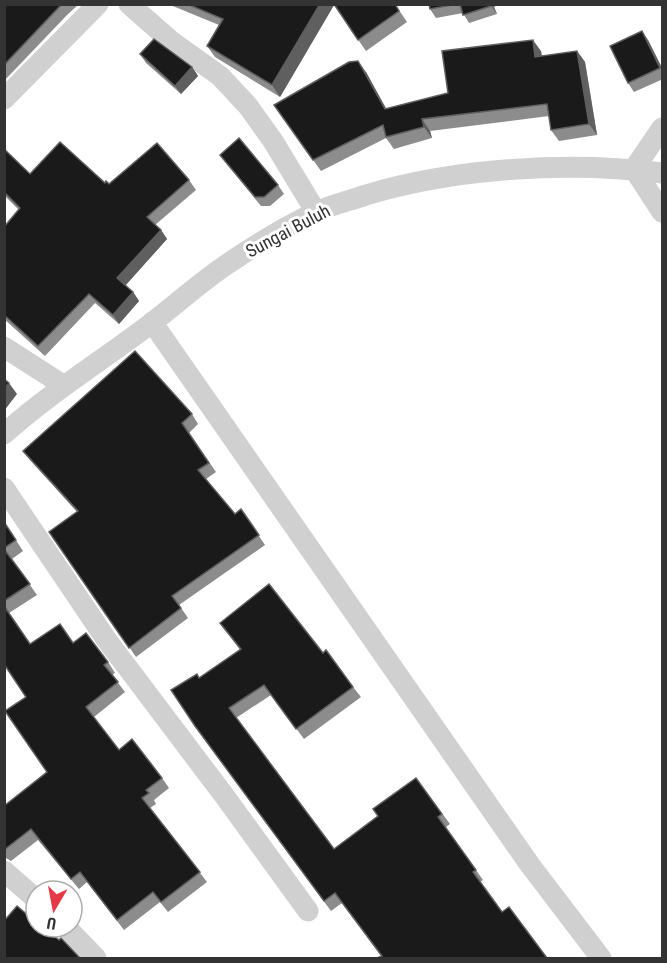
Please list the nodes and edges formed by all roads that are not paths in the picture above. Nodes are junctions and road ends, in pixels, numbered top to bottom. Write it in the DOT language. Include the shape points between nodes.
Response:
graph roads {
  1 [pos="98,4"];
  2 [pos="129,4"];
  3 [pos="4,99"];
  4 [pos="663,128"];
  5 [pos="634,169"];
  6 [pos="663,173"];
  7 [pos="316,212"];
  8 [pos="663,212"];
  9 [pos="152,322"];
  10 [pos="4,347"];
  11 [pos="63,385"];
  12 [pos="4,434"];
  13 [pos="4,488"];
  14 [pos="4,871"];
  15 [pos="24,888"];
  16 [pos="308,911"];
  17 [pos="78,939"];
  18 [pos="96,958"];
  19 [pos="601,958"];
  1 -- 3 [label="street"];
  2 -- 7 [label="street" via="220,76 241,99 273,141"];
  4 -- 5 [label="street"];
  5 -- 6 [label="street, Sungai Buluh"];
  5 -- 7 [label="street, Sungai Buluh" via="544,169 461,175 383,190"];
  5 -- 8 [label="street"];
  7 -- 9 [label="street, Sungai Buluh" via="231,261"];
  9 -- 11 [label="street, Sungai Buluh"];
  9 -- 19 [label="street" via="516,846"];
  10 -- 11 [label="street"];
  11 -- 12 [label="street, Sungai Buluh"];
  13 -- 16 [label="street" via="106,639"];
  14 -- 15 [label="street"];
  17 -- 18 [label="street"];
}
